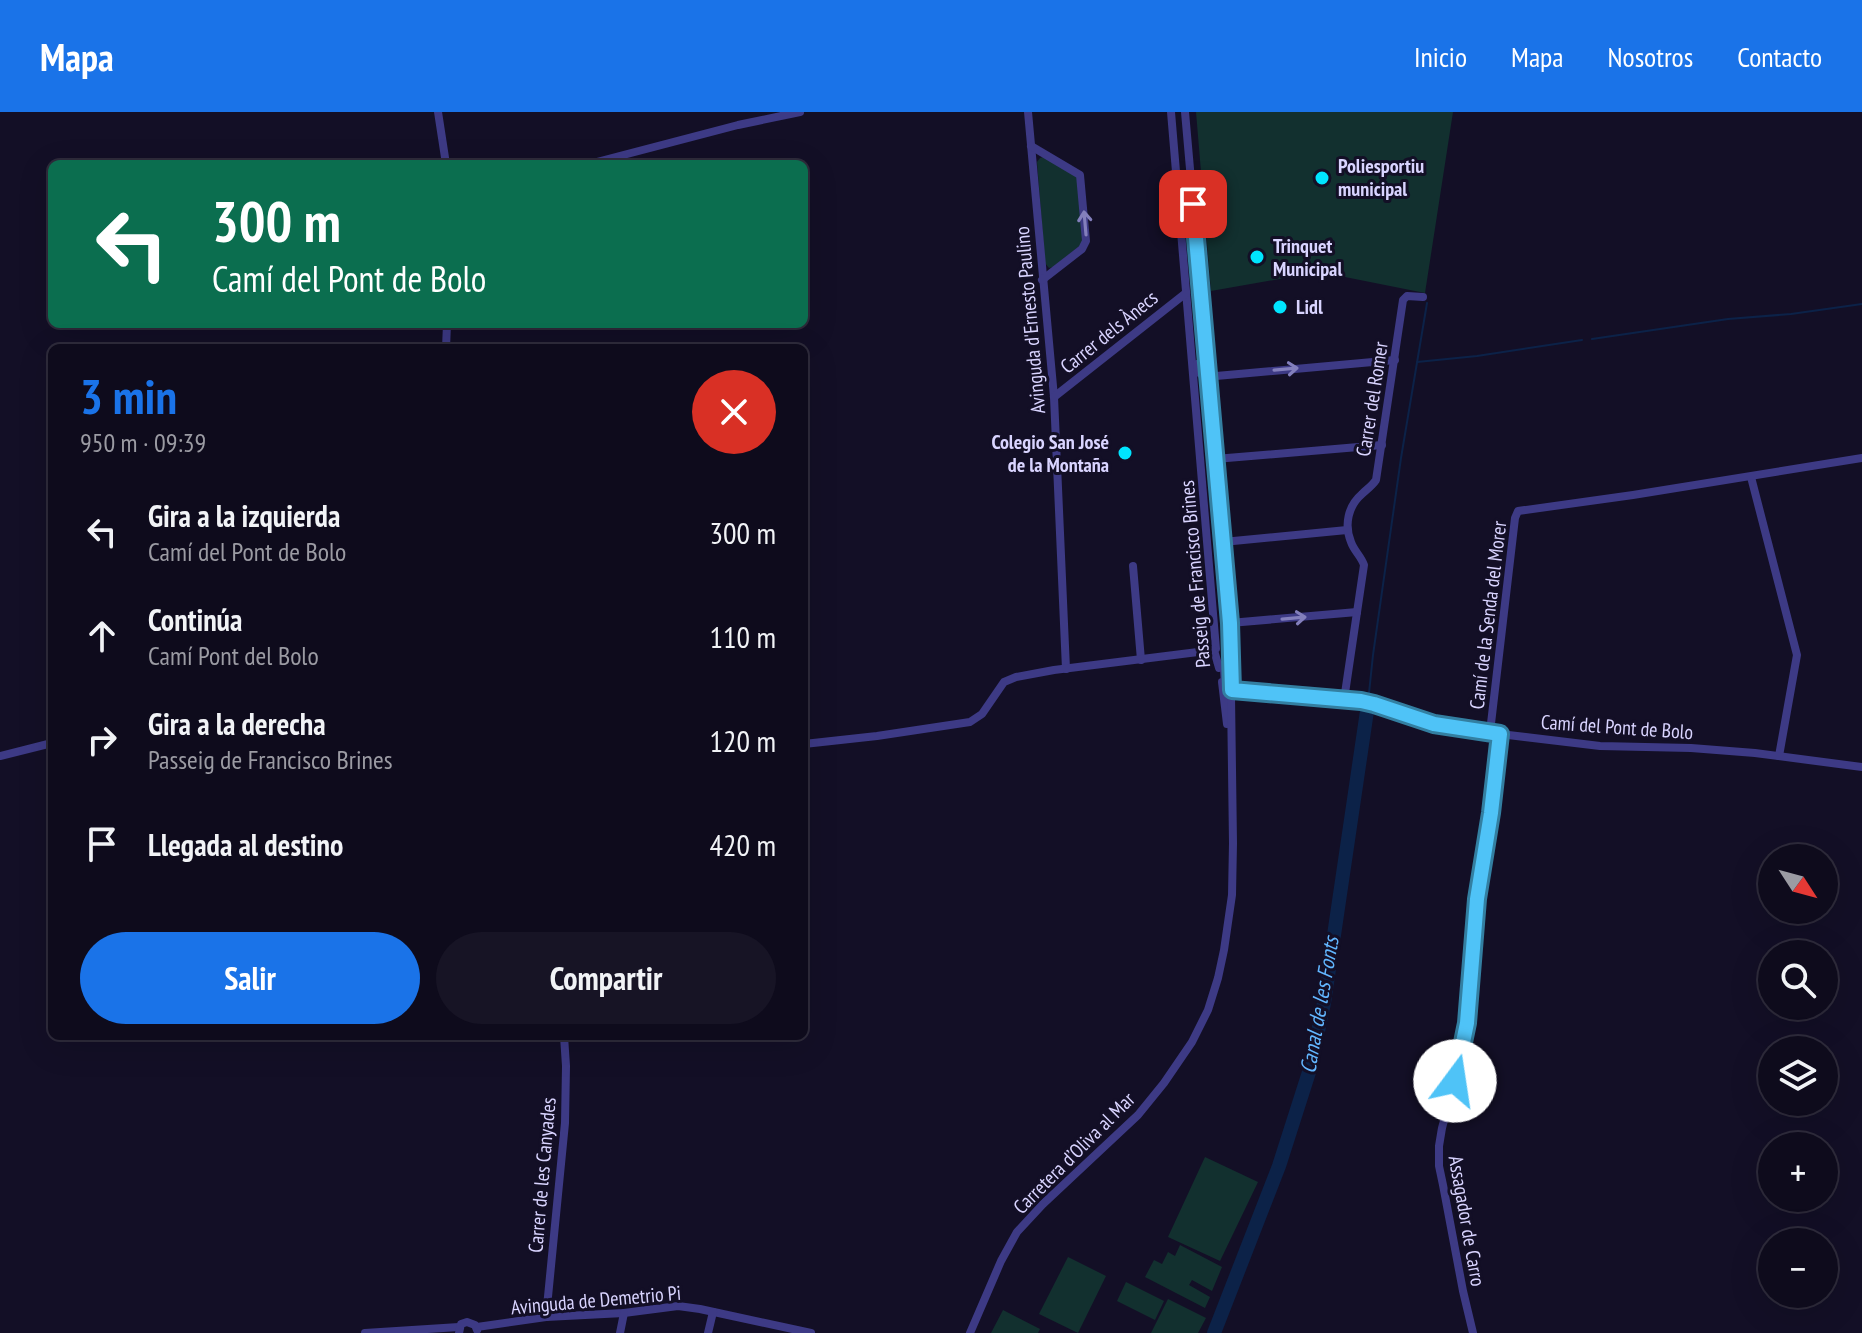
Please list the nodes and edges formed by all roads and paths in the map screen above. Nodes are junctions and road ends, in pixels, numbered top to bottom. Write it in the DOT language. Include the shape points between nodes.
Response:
graph roads {
  1 [pos="438,112"];
  2 [pos="800,112"];
  3 [pos="1028,112"];
  4 [pos="1170,112"];
  5 [pos="1185,112"];
  6 [pos="1031,146"];
  7 [pos="445,160"];
  8 [pos="604,160"];
  9 [pos="1042,280"];
  10 [pos="1186,293"];
  11 [pos="1423,297"];
  12 [pos="1189,328"];
  13 [pos="1395,360"];
  14 [pos="1208,376"];
  15 [pos="1054,397"];
  16 [pos="1382,445"];
  17 [pos="1862,458"];
  18 [pos="1215,459"];
  19 [pos="1751,477"];
  20 [pos="1347,530"];
  21 [pos="1223,542"];
  22 [pos="1133,566"];
  23 [pos="1357,612"];
  24 [pos="1230,623"];
  25 [pos="1230,646"];
  26 [pos="1216,655"];
  27 [pos="1231,657"];
  28 [pos="1141,660"];
  29 [pos="1066,669"];
  30 [pos="1232,690"];
  31 [pos="1344,700"];
  32 [pos="1495,733"];
  33 [pos="48,744"];
  34 [pos="808,744"];
  35 [pos="0,756"];
  36 [pos="1779,756"];
  37 [pos="1232,764"];
  38 [pos="1862,767"];
  39 [pos="564,1040"];
  40 [pos="713,1312"];
  41 [pos="624,1313"];
  42 [pos="546,1317"];
  43 [pos="516,1322"];
  44 [pos="459,1330"];
  45 [pos="477,1330"];
  46 [pos="365,1333"];
  47 [pos="515,1333"];
  48 [pos="620,1333"];
  49 [pos="708,1333"];
  50 [pos="811,1333"];
  51 [pos="970,1333"];
  52 [pos="1473,1333"];
  1 -- 7 [label="street"];
  2 -- 8 [label="street"];
  3 -- 6 [label="street, Avinguda d'Ernesto Paulino"];
  4 -- 10 [label="street, Passeig de Francisco Brines"];
  5 -- 14 [label="street, Passeig de Francisco Brines"];
  6 -- 9 [label="street, Avinguda d'Ernesto Paulino"];
  9 -- 6 [label="street, one-way" via="1085,246 1085,225 1080,175"];
  9 -- 15 [label="street, Avinguda d'Ernesto Paulino"];
  10 -- 12 [label="street, Passeig de Francisco Brines"];
  10 -- 15 [label="street, Carrer dels Ànecs"];
  11 -- 13 [label="street, Carrer del Romer" via="1403,300"];
  12 -- 14 [label="street" via="1198,372"];
  12 -- 26 [label="street, Passeig de Francisco Brines"];
  14 -- 13 [label="street, one-way"];
  13 -- 16 [label="street, Carrer del Romer"];
  14 -- 18 [label="street, Passeig de Francisco Brines"];
  15 -- 29 [label="street, Avinguda d'Ernesto Paulino"];
  16 -- 18 [label="street"];
  16 -- 20 [label="street, Carrer del Romer" via="1376,480 1356,501"];
  17 -- 19 [label="street"];
  18 -- 21 [label="street, Passeig de Francisco Brines"];
  19 -- 32 [label="street, Camí de la Senda del Morer" via="1516,513"];
  19 -- 36 [label="street" via="1797,655"];
  20 -- 21 [label="street"];
  20 -- 23 [label="street" via="1363,561"];
  21 -- 24 [label="street, Passeig de Francisco Brines"];
  22 -- 28 [label="street"];
  24 -- 23 [label="street, one-way"];
  23 -- 31 [label="street"];
  24 -- 25 [label="street, Passeig de Francisco Brines"];
  25 -- 26 [label="street"];
  25 -- 27 [label="street, Passeig de Francisco Brines"];
  26 -- 27 [label="street"];
  26 -- 28 [label="street"];
  26 -- 30 [label="street" via="1225,686"];
  26 -- 37 [label="street, Passeig de Francisco Brines"];
  27 -- 30 [label="street, Passeig de Francisco Brines"];
  28 -- 29 [label="street"];
  29 -- 34 [label="street" via="1008,679 980,717 970,722"];
  30 -- 31 [label="street, Camí del Pont de Bolo"];
  30 -- 37 [label="street, Passeig de Francisco Brines"];
  31 -- 32 [label="street, Camí del Pont de Bolo" via="1434,724"];
  32 -- 36 [label="street, Camí del Pont de Bolo" via="1600,746"];
  32 -- 52 [label="street, Assagador de Carro" via="1464,1045 1439,1146"];
  33 -- 35 [label="street"];
  36 -- 38 [label="street, Camí del Pont de Bolo"];
  37 -- 51 [label="street, Carretera d’Oliva al Mar" via="1229,922 1218,978 1200,1028 1138,1115 1017,1232"];
  39 -- 42 [label="street, Carrer de les Canyades" via="565,1123"];
  40 -- 41 [label="street, Avinguda de Demetrio Pi" via="667,1306"];
  40 -- 49 [label="street"];
  40 -- 50 [label="street, Avinguda de Demetrio Pi"];
  41 -- 42 [label="street, Avinguda de Demetrio Pi"];
  41 -- 48 [label="street"];
  42 -- 43 [label="street, Avinguda de Demetrio Pi"];
  43 -- 45 [label="street, Avinguda de Demetrio Pi"];
  43 -- 47 [label="street"];
  44 -- 45 [label="street, Avinguda de Demetrio Pi" via="470,1322"];
  44 -- 46 [label="street"];
}
